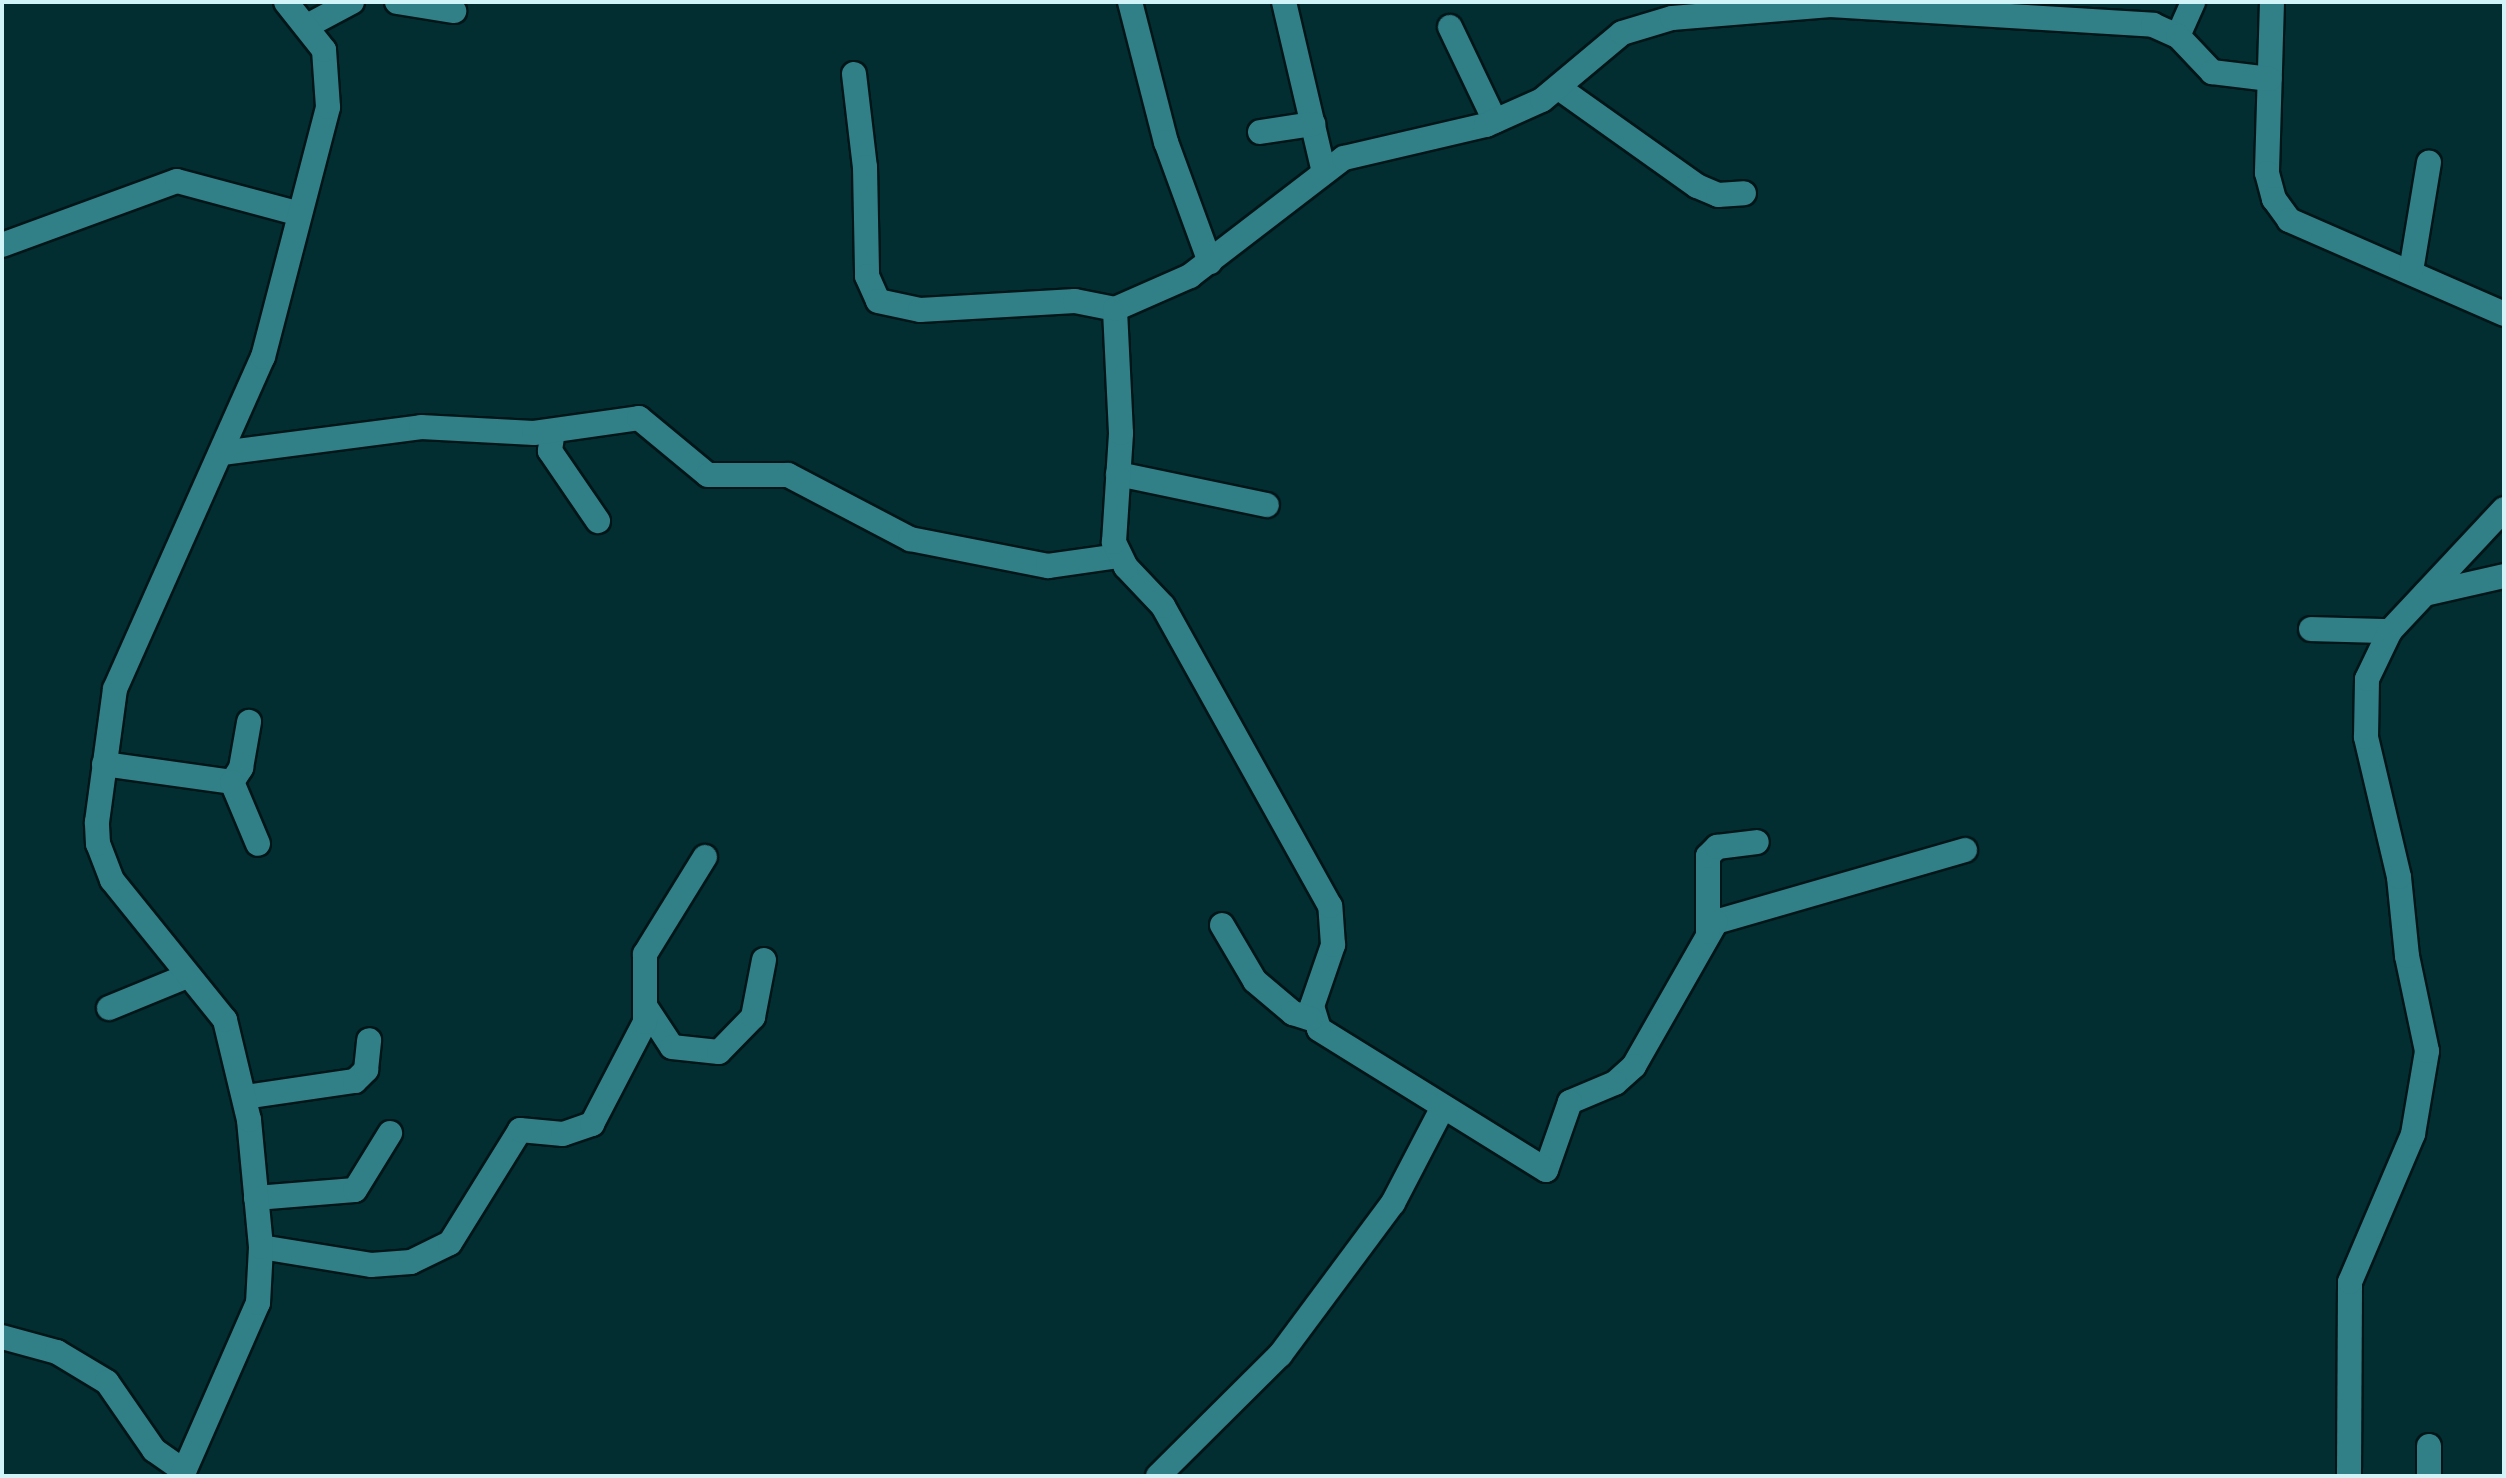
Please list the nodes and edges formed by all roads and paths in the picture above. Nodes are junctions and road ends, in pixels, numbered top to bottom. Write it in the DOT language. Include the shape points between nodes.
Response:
graph roads {
  1 [pos="286,2"];
  2 [pos="352,2"];
  3 [pos="397,2"];
  4 [pos="1130,2"];
  5 [pos="1284,2"];
  6 [pos="2193,2"];
  7 [pos="2272,2"];
  8 [pos="1771,6"];
  9 [pos="1911,6"];
  10 [pos="331,8"];
  11 [pos="1717,8"];
  12 [pos="454,11"];
  13 [pos="307,26"];
  14 [pos="1450,27"];
  15 [pos="2178,36"];
  16 [pos="854,74"];
  17 [pos="2270,79"];
  18 [pos="1559,88"];
  19 [pos="1495,121"];
  20 [pos="1313,124"];
  21 [pos="1260,132"];
  22 [pos="2429,162"];
  23 [pos="1324,172"];
  24 [pos="1744,193"];
  25 [pos="300,214"];
  26 [pos="2,245"];
  27 [pos="1210,262"];
  28 [pos="2411,271"];
  29 [pos="1115,309"];
  30 [pos="2504,314"];
  31 [pos="553,431"];
  32 [pos="222,453"];
  33 [pos="1118,474"];
  34 [pos="1267,505"];
  35 [pos="2504,509"];
  36 [pos="598,521"];
  37 [pos="1119,556"];
  38 [pos="2504,576"];
  39 [pos="2425,594"];
  40 [pos="2311,629"];
  41 [pos="2390,631"];
  42 [pos="249,722"];
  43 [pos="104,764"];
  44 [pos="232,782"];
  45 [pos="1757,842"];
  46 [pos="258,844"];
  47 [pos="1965,850"];
  48 [pos="705,857"];
  49 [pos="1222,925"];
  50 [pos="1708,932"];
  51 [pos="764,960"];
  52 [pos="185,977"];
  53 [pos="109,1008"];
  54 [pos="647,1009"];
  55 [pos="1311,1019"];
  56 [pos="369,1040"];
  57 [pos="245,1097"];
  58 [pos="1443,1107"];
  59 [pos="390,1133"];
  60 [pos="256,1198"];
  61 [pos="261,1247"];
  62 [pos="2,1337"];
  63 [pos="2429,1446"];
  64 [pos="183,1474"];
  65 [pos="1158,1476"];
  66 [pos="2349,1476"];
  67 [pos="2429,1476"];
  1 -- 13 [label="street"];
  2 -- 10 [label="street"];
  3 -- 12 [label="street"];
  4 -- 27 [label="street" via="1166,142"];
  5 -- 20 [label="street"];
  6 -- 15 [label="street"];
  7 -- 17 [label="street"];
  8 -- 9 [label="street"];
  8 -- 11 [label="street"];
  9 -- 15 [label="street" via="2153,25"];
  10 -- 13 [label="street"];
  11 -- 18 [label="street" via="1622,33"];
  13 -- 25 [label="street" via="324,50 331,86"];
  14 -- 19 [label="street"];
  15 -- 17 [label="street" via="2212,72"];
  16 -- 29 [label="street" via="865,167 867,276 878,301 920,310 1075,301"];
  17 -- 28 [label="street" via="2267,173 2274,199 2309,233"];
  18 -- 19 [label="street"];
  18 -- 24 [label="street" via="1697,186 1718,195"];
  19 -- 23 [label="street" via="1359,151"];
  20 -- 21 [label="street"];
  20 -- 23 [label="street"];
  22 -- 28 [label="street"];
  23 -- 27 [label="street"];
  25 -- 26 [label="street" via="177,181"];
  25 -- 32 [label="street" via="267,346"];
  27 -- 29 [label="street"];
  28 -- 30 [label="street"];
  29 -- 33 [label="street"];
  31 -- 32 [label="street" via="421,427"];
  31 -- 36 [label="street" via="550,451"];
  31 -- 37 [label="street" via="639,418 708,475 788,475 910,539 1057,567"];
  32 -- 43 [label="street" via="121,672"];
  33 -- 34 [label="street"];
  33 -- 37 [label="street" via="1113,528"];
  35 -- 39 [label="street"];
  37 -- 55 [label="street" via="1163,606 1330,906 1333,945"];
  38 -- 39 [label="street"];
  39 -- 41 [label="street"];
  40 -- 41 [label="street"];
  41 -- 66 [label="street" via="2376,652 2363,709 2399,877 2427,1060 2413,1134 2350,1282"];
  42 -- 44 [label="street" via="241,768"];
  43 -- 44 [label="street"];
  43 -- 52 [label="street" via="97,822 103,863"];
  44 -- 46 [label="street"];
  45 -- 50 [label="street" via="1717,847 1708,856"];
  47 -- 50 [label="street" via="1727,915"];
  48 -- 54 [label="street" via="645,954"];
  49 -- 55 [label="street" via="1255,981 1293,1013"];
  50 -- 58 [label="street" via="1634,1066 1615,1083 1570,1102 1546,1170"];
  51 -- 54 [label="street" via="753,1017 719,1052 672,1047"];
  52 -- 53 [label="street"];
  52 -- 57 [label="street" via="225,1020"];
  54 -- 61 [label="street" via="640,1036 592,1124 563,1134 520,1130 450,1243 411,1262 371,1265"];
  55 -- 58 [label="street"];
  56 -- 57 [label="street" via="366,1070 355,1081"];
  57 -- 60 [label="street"];
  58 -- 65 [label="street" via="1393,1203 1280,1355"];
  59 -- 60 [label="street" via="355,1190"];
  60 -- 61 [label="street"];
  61 -- 64 [label="street" via="250,1329"];
  62 -- 64 [label="street" via="57,1352 107,1382 154,1450"];
  63 -- 67 [label="street"];
}
